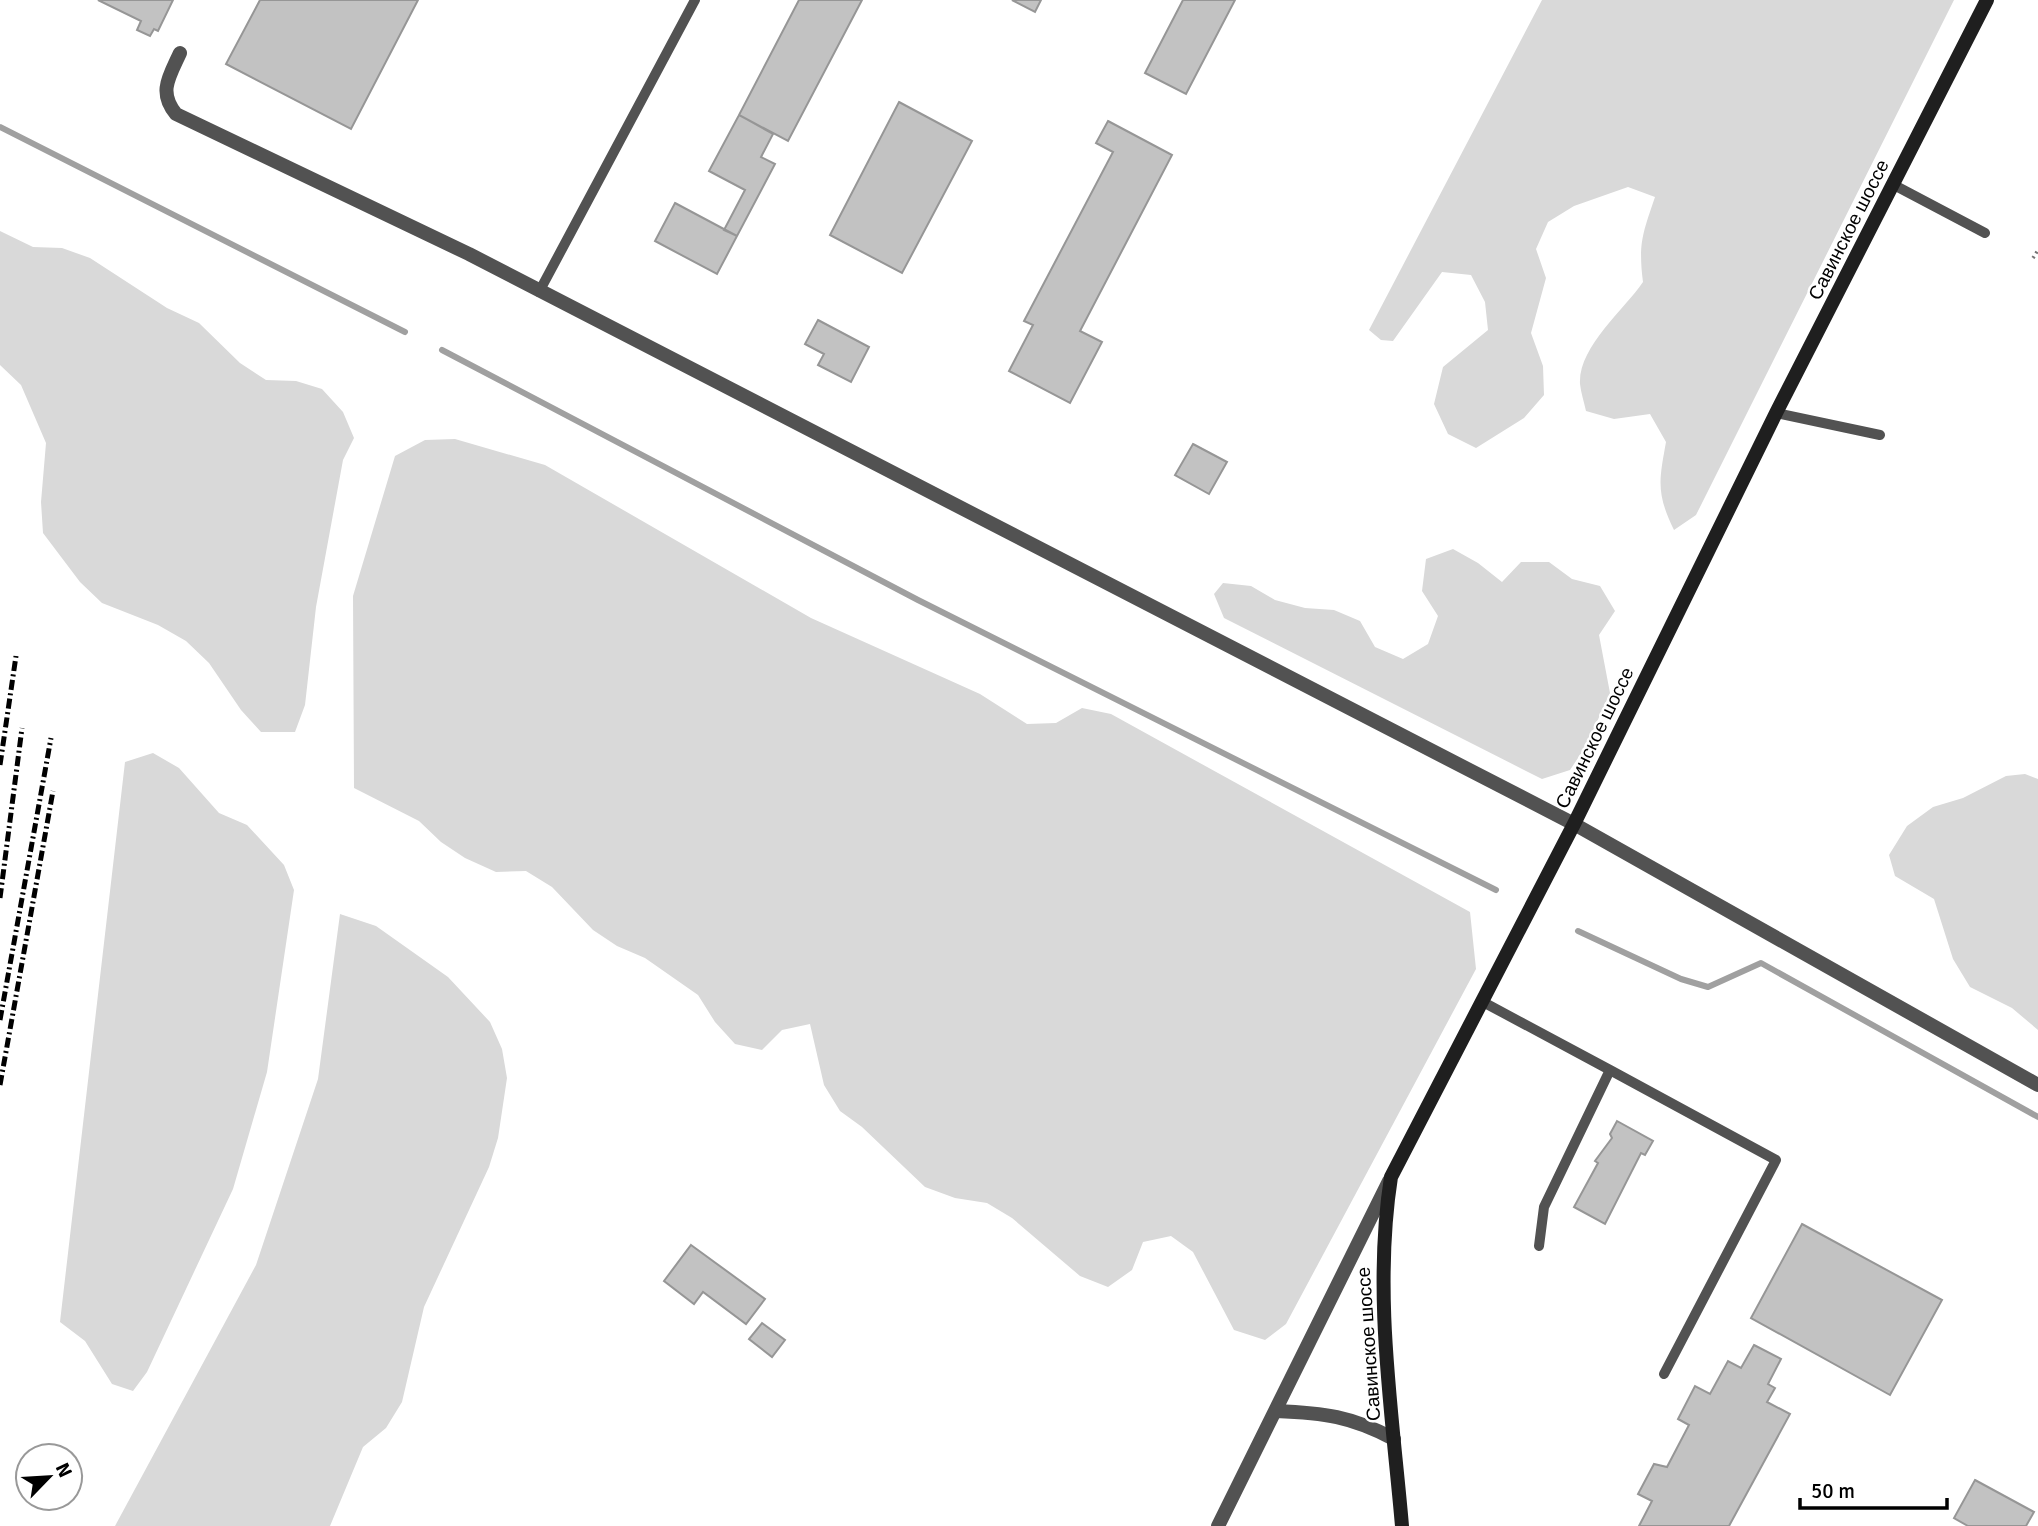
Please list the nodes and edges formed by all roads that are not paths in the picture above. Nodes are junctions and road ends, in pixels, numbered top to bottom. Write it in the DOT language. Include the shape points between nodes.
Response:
graph roads {
  1 [pos="695,0"];
  2 [pos="1987,0"];
  3 [pos="180,53"];
  4 [pos="1894,185"];
  5 [pos="1985,233"];
  6 [pos="540,292"];
  7 [pos="1776,413"];
  8 [pos="1880,435"];
  9 [pos="1574,824"];
  10 [pos="1483,1002"];
  11 [pos="1609,1070"];
  12 [pos="2038,1085"];
  13 [pos="1391,1177"];
  14 [pos="1539,1247"];
  15 [pos="1664,1374"];
  16 [pos="1276,1410"];
  17 [pos="1394,1439"];
  18 [pos="1218,1526"];
  19 [pos="1402,1526"];
  1 -- 6 [label="lane"];
  2 -- 4 [label="street, Савинское шоссе"];
  3 -- 6 [label="street" via="165,84 166,102 176,114"];
  4 -- 5 [label="lane"];
  4 -- 7 [label="street, Савинское шоссе"];
  6 -- 9 [label="street"];
  7 -- 8 [label="lane"];
  7 -- 9 [label="street, Савинское шоссе"];
  9 -- 10 [label="street, Савинское шоссе"];
  9 -- 12 [label="street"];
  10 -- 11 [label="lane"];
  10 -- 13 [label="street, Савинское шоссе"];
  11 -- 14 [label="lane" via="1544,1207"];
  11 -- 15 [label="lane" via="1776,1160"];
  13 -- 16 [label="street"];
  13 -- 17 [label="street, Савинское шоссе" via="1382,1291"];
  16 -- 17 [label="street" via="1331,1414"];
  16 -- 18 [label="street"];
  17 -- 19 [label="street, Савинское шоссе"];
}
